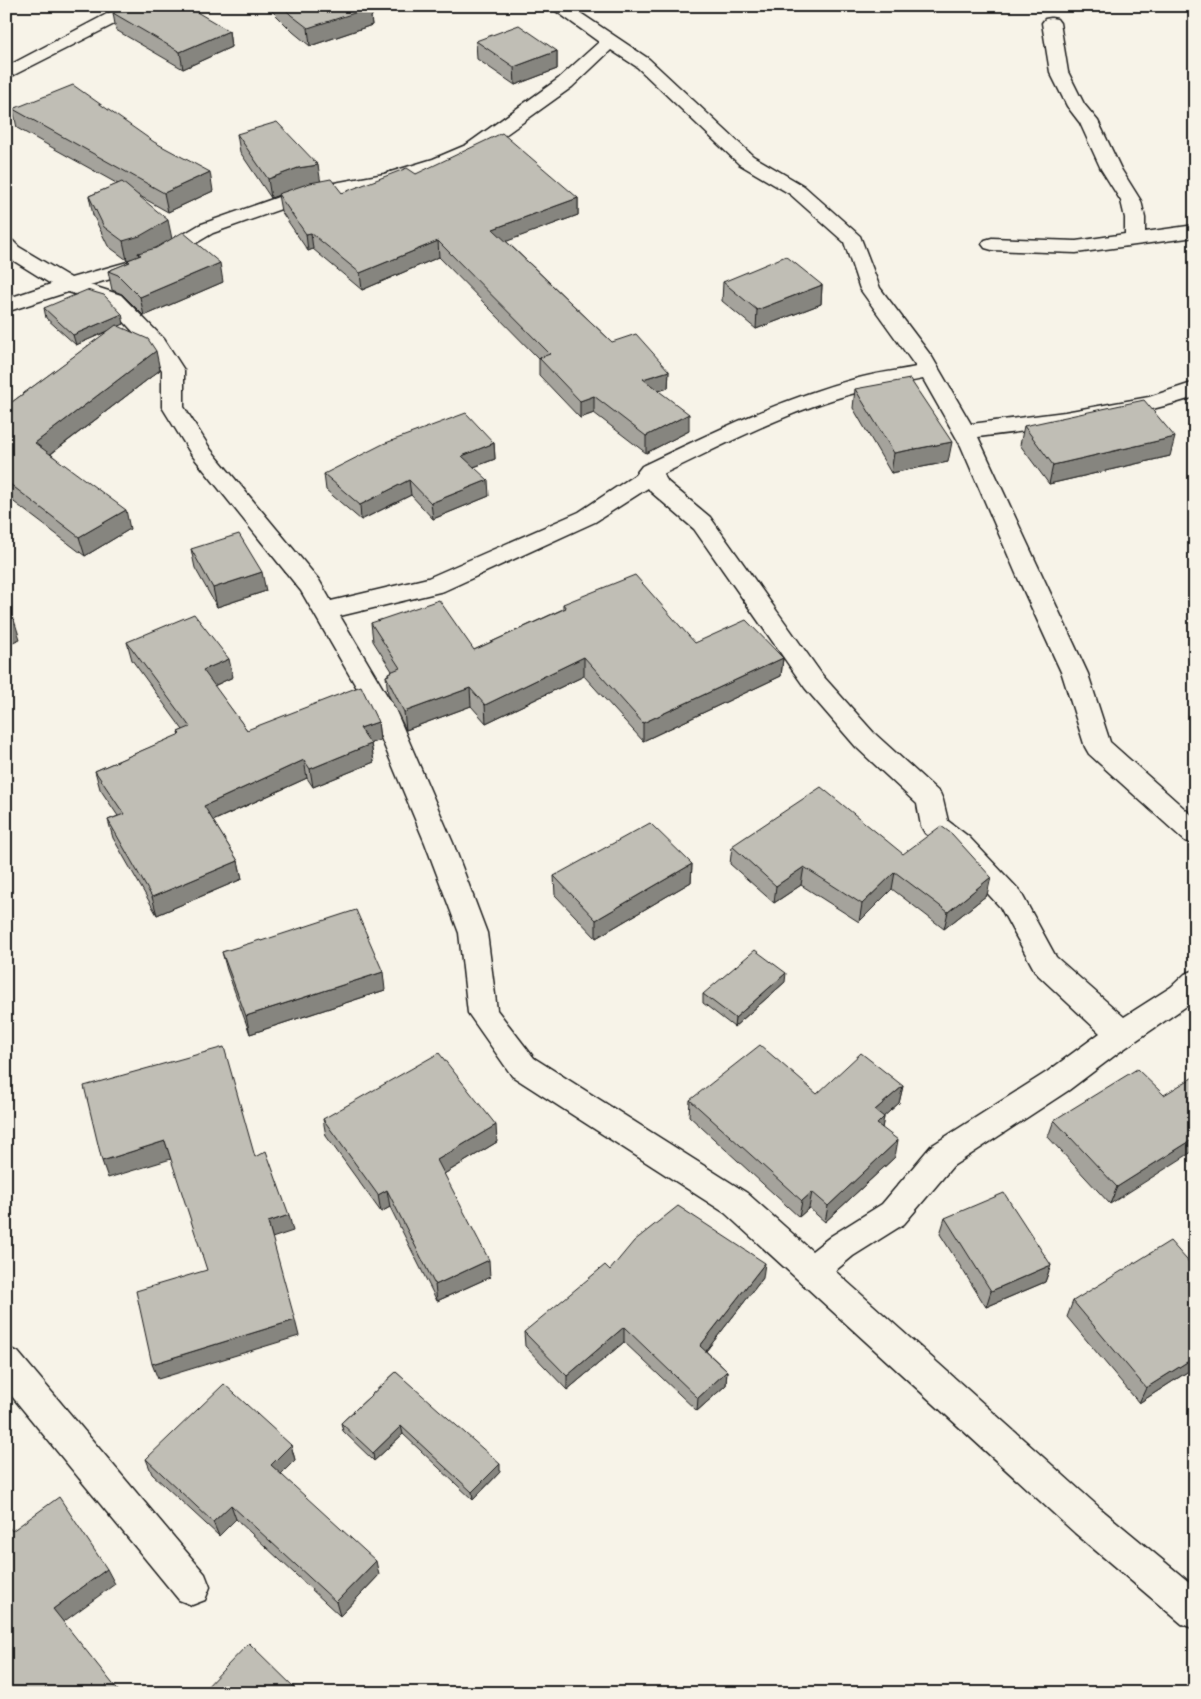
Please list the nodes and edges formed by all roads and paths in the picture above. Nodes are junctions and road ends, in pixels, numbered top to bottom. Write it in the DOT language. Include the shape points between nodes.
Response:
graph roads {
  1 [pos="136,6"];
  2 [pos="562,7"];
  3 [pos="1051,24"];
  4 [pos="610,41"];
  5 [pos="6,74"];
  6 [pos="1195,231"];
  7 [pos="1135,239"];
  8 [pos="992,244"];
  9 [pos="6,245"];
  10 [pos="68,285"];
  11 [pos="6,306"];
  12 [pos="930,371"];
  13 [pos="1195,389"];
  14 [pos="964,432"];
  15 [pos="650,471"];
  16 [pos="325,611"];
  17 [pos="1195,834"];
  18 [pos="1195,982"];
  19 [pos="1123,1036"];
  20 [pos="811,1271"];
  21 [pos="6,1363"];
  22 [pos="192,1587"];
  23 [pos="1195,1611"];
  1 -- 5 [label="street"];
  2 -- 4 [label="street"];
  3 -- 7 [label="street" via="1059,72 1076,106 1089,121 1111,169 1131,202"];
  4 -- 10 [label="street" via="565,83 472,149 387,179 298,196 206,229 152,260"];
  4 -- 12 [label="street" via="643,62 746,160 796,190 852,240 870,289"];
  6 -- 7 [label="street"];
  7 -- 8 [label="street" via="1076,247"];
  9 -- 10 [label="street"];
  10 -- 11 [label="street"];
  10 -- 16 [label="street" via="114,299 156,344 173,370 173,407 202,454 310,586"];
  12 -- 14 [label="street"];
  12 -- 15 [label="street" via="861,384 798,405"];
  13 -- 14 [label="street" via="1153,403"];
  14 -- 17 [label="street" via="1076,674 1098,747"];
  15 -- 16 [label="street" via="643,480 587,517 434,584"];
  15 -- 19 [label="street" via="659,486 702,523 814,682 865,740 930,800 935,826 972,857 1010,899 1046,965"];
  16 -- 20 [label="street" via="382,709 439,843 473,933 483,1013 523,1067 736,1203"];
  18 -- 19 [label="street"];
  19 -- 20 [label="street" via="942,1156 893,1214 842,1246"];
  20 -- 23 [label="street" via="1088,1521"];
  21 -- 22 [label="street"];
}
